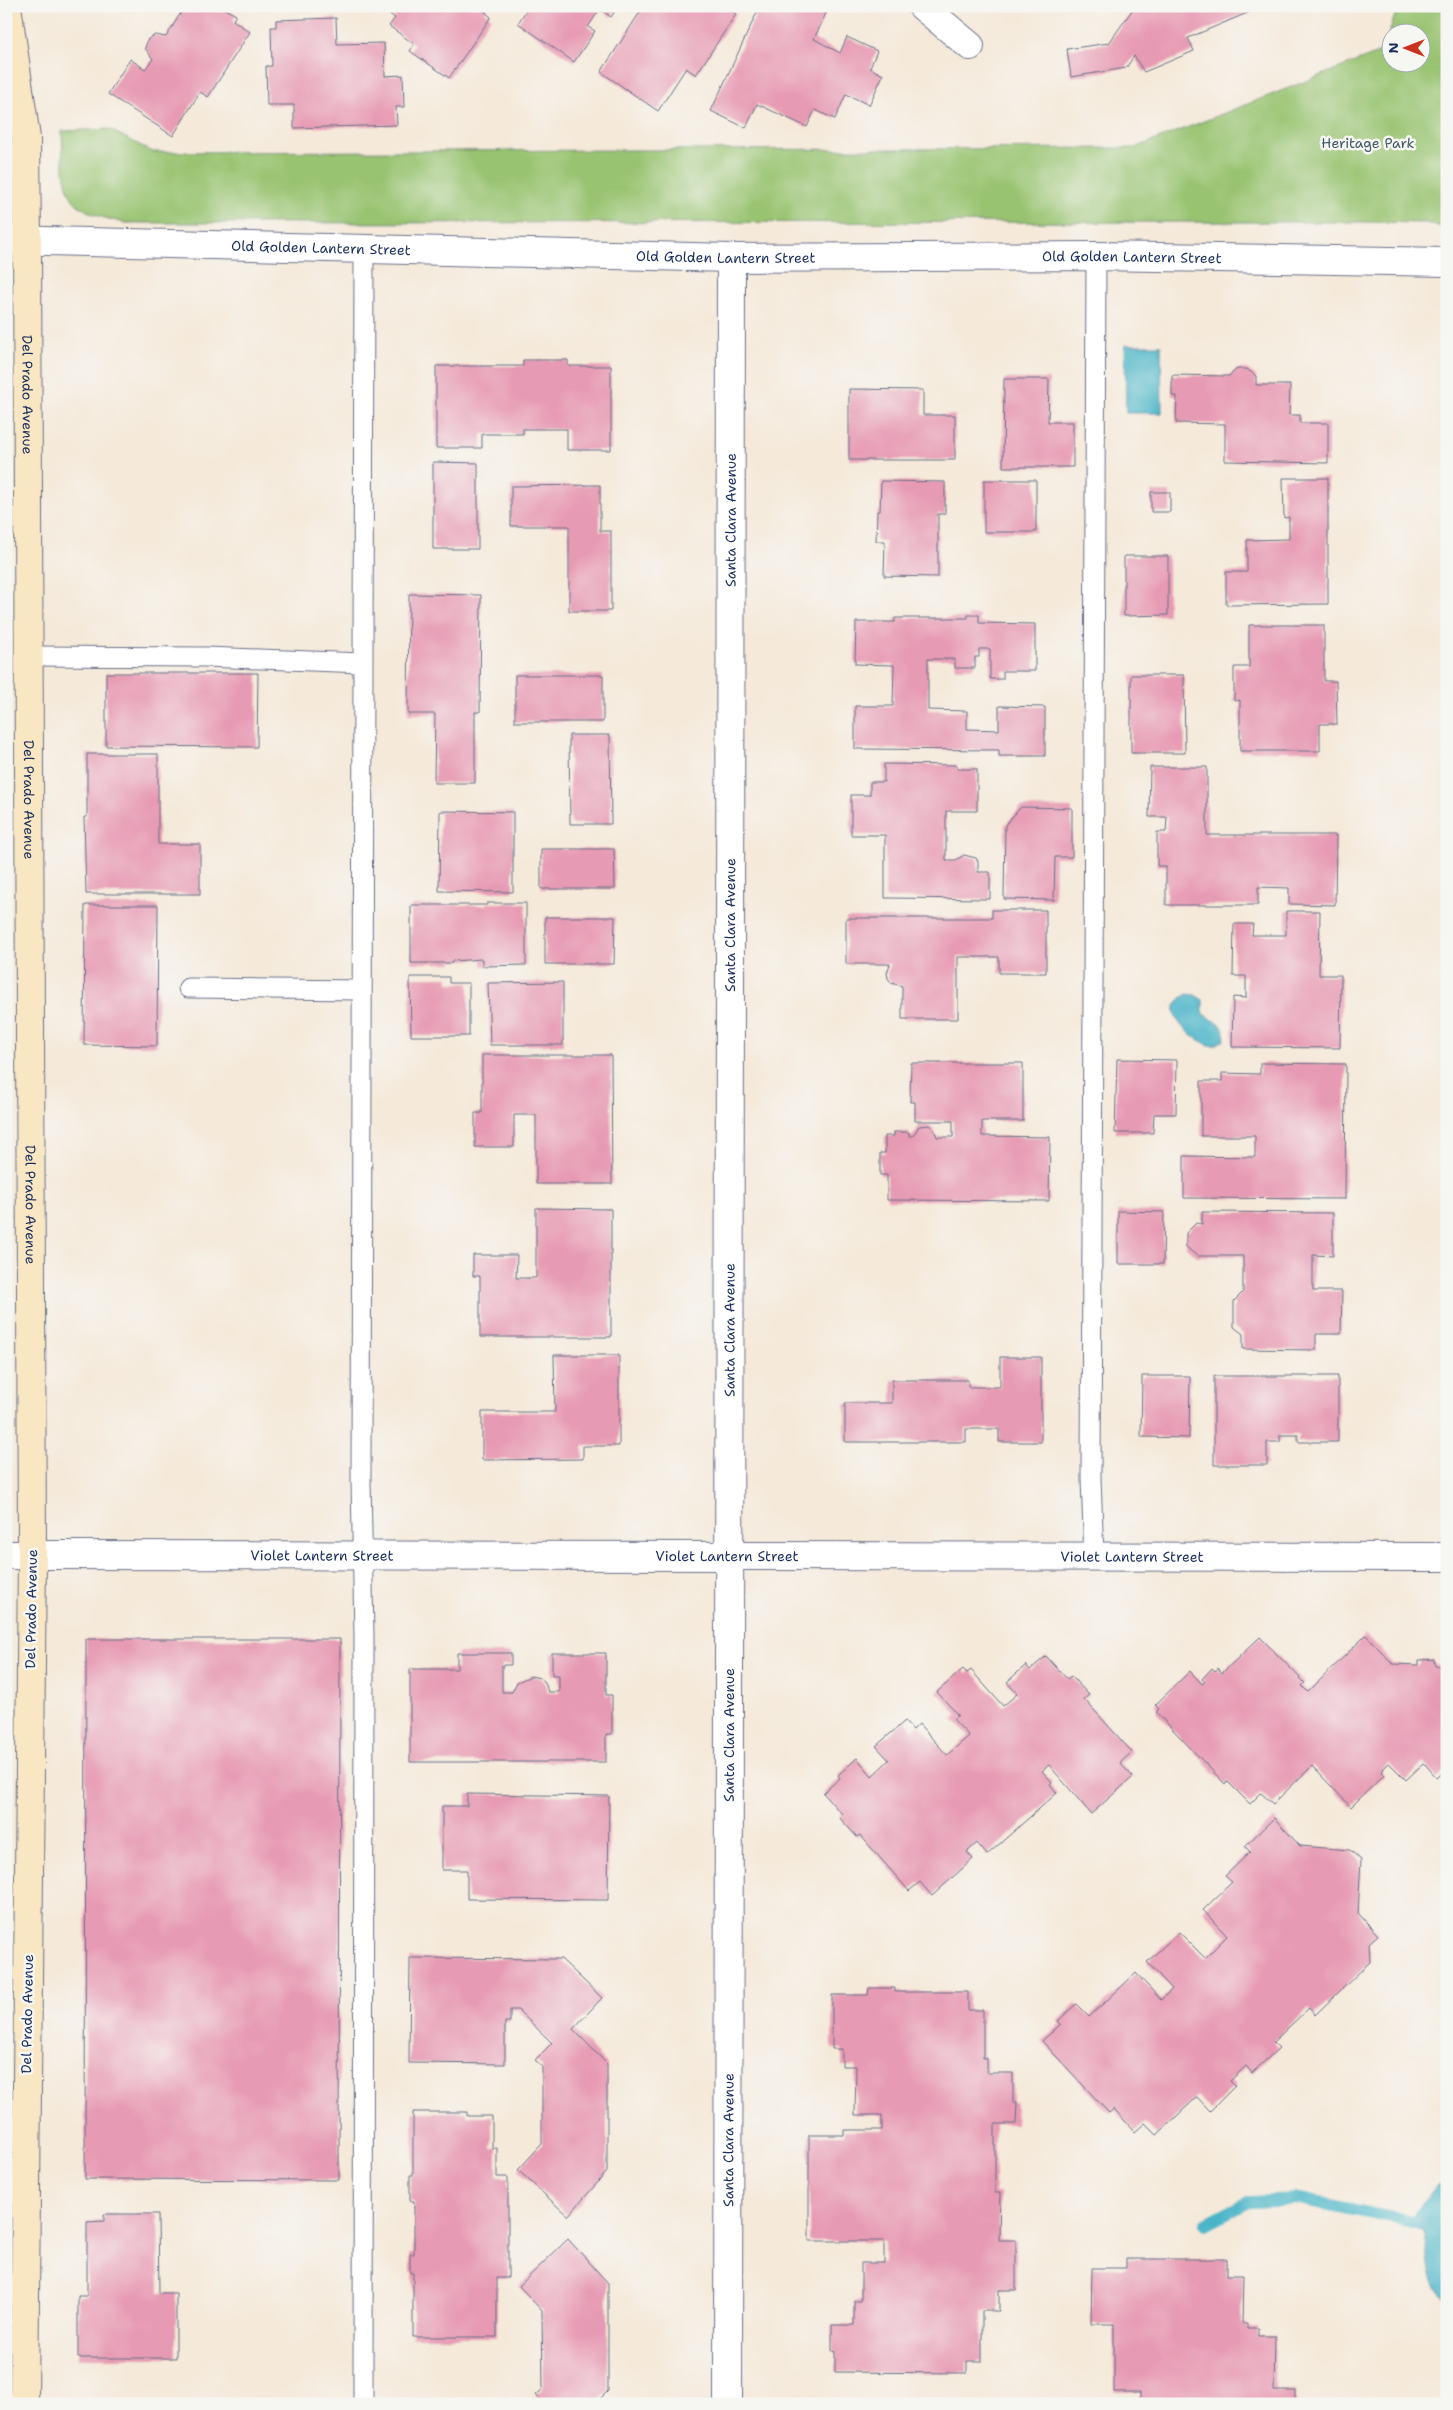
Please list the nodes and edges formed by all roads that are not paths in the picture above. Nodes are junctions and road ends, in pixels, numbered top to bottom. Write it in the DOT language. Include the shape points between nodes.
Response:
graph roads {
  1 [pos="7,6"];
  2 [pos="922,6"];
  3 [pos="970,46"];
  4 [pos="17,240"];
  5 [pos="364,249"];
  6 [pos="1096,256"];
  7 [pos="732,258"];
  8 [pos="1447,262"];
  9 [pos="29,656"];
  10 [pos="362,663"];
  11 [pos="188,988"];
  12 [pos="362,990"];
  13 [pos="19,1555"];
  14 [pos="362,1556"];
  15 [pos="729,1557"];
  16 [pos="1447,1557"];
  17 [pos="1094,1558"];
  18 [pos="24,2404"];
  19 [pos="363,2404"];
  20 [pos="728,2404"];
  1 -- 4 [label="main road, Del Prado Avenue" via="26,138"];
  2 -- 3 [label="street"];
  4 -- 5 [label="street, Old Golden Lantern Street"];
  4 -- 9 [label="main road, Del Prado Avenue"];
  5 -- 7 [label="street, Old Golden Lantern Street"];
  5 -- 10 [label="lane"];
  6 -- 7 [label="street, Old Golden Lantern Street"];
  6 -- 8 [label="street, Old Golden Lantern Street"];
  6 -- 17 [label="lane" via="1091,1468"];
  7 -- 15 [label="street, Santa Clara Avenue"];
  9 -- 10 [label="lane" via="206,656"];
  9 -- 13 [label="main road, Del Prado Avenue"];
  10 -- 12 [label="lane"];
  11 -- 12 [label="lane"];
  12 -- 14 [label="lane"];
  13 -- 14 [label="street, Violet Lantern Street"];
  13 -- 18 [label="main road, Del Prado Avenue"];
  14 -- 15 [label="street, Violet Lantern Street"];
  14 -- 19 [label="lane"];
  15 -- 17 [label="street, Violet Lantern Street"];
  15 -- 20 [label="street, Santa Clara Avenue"];
  16 -- 17 [label="street, Violet Lantern Street"];
}
